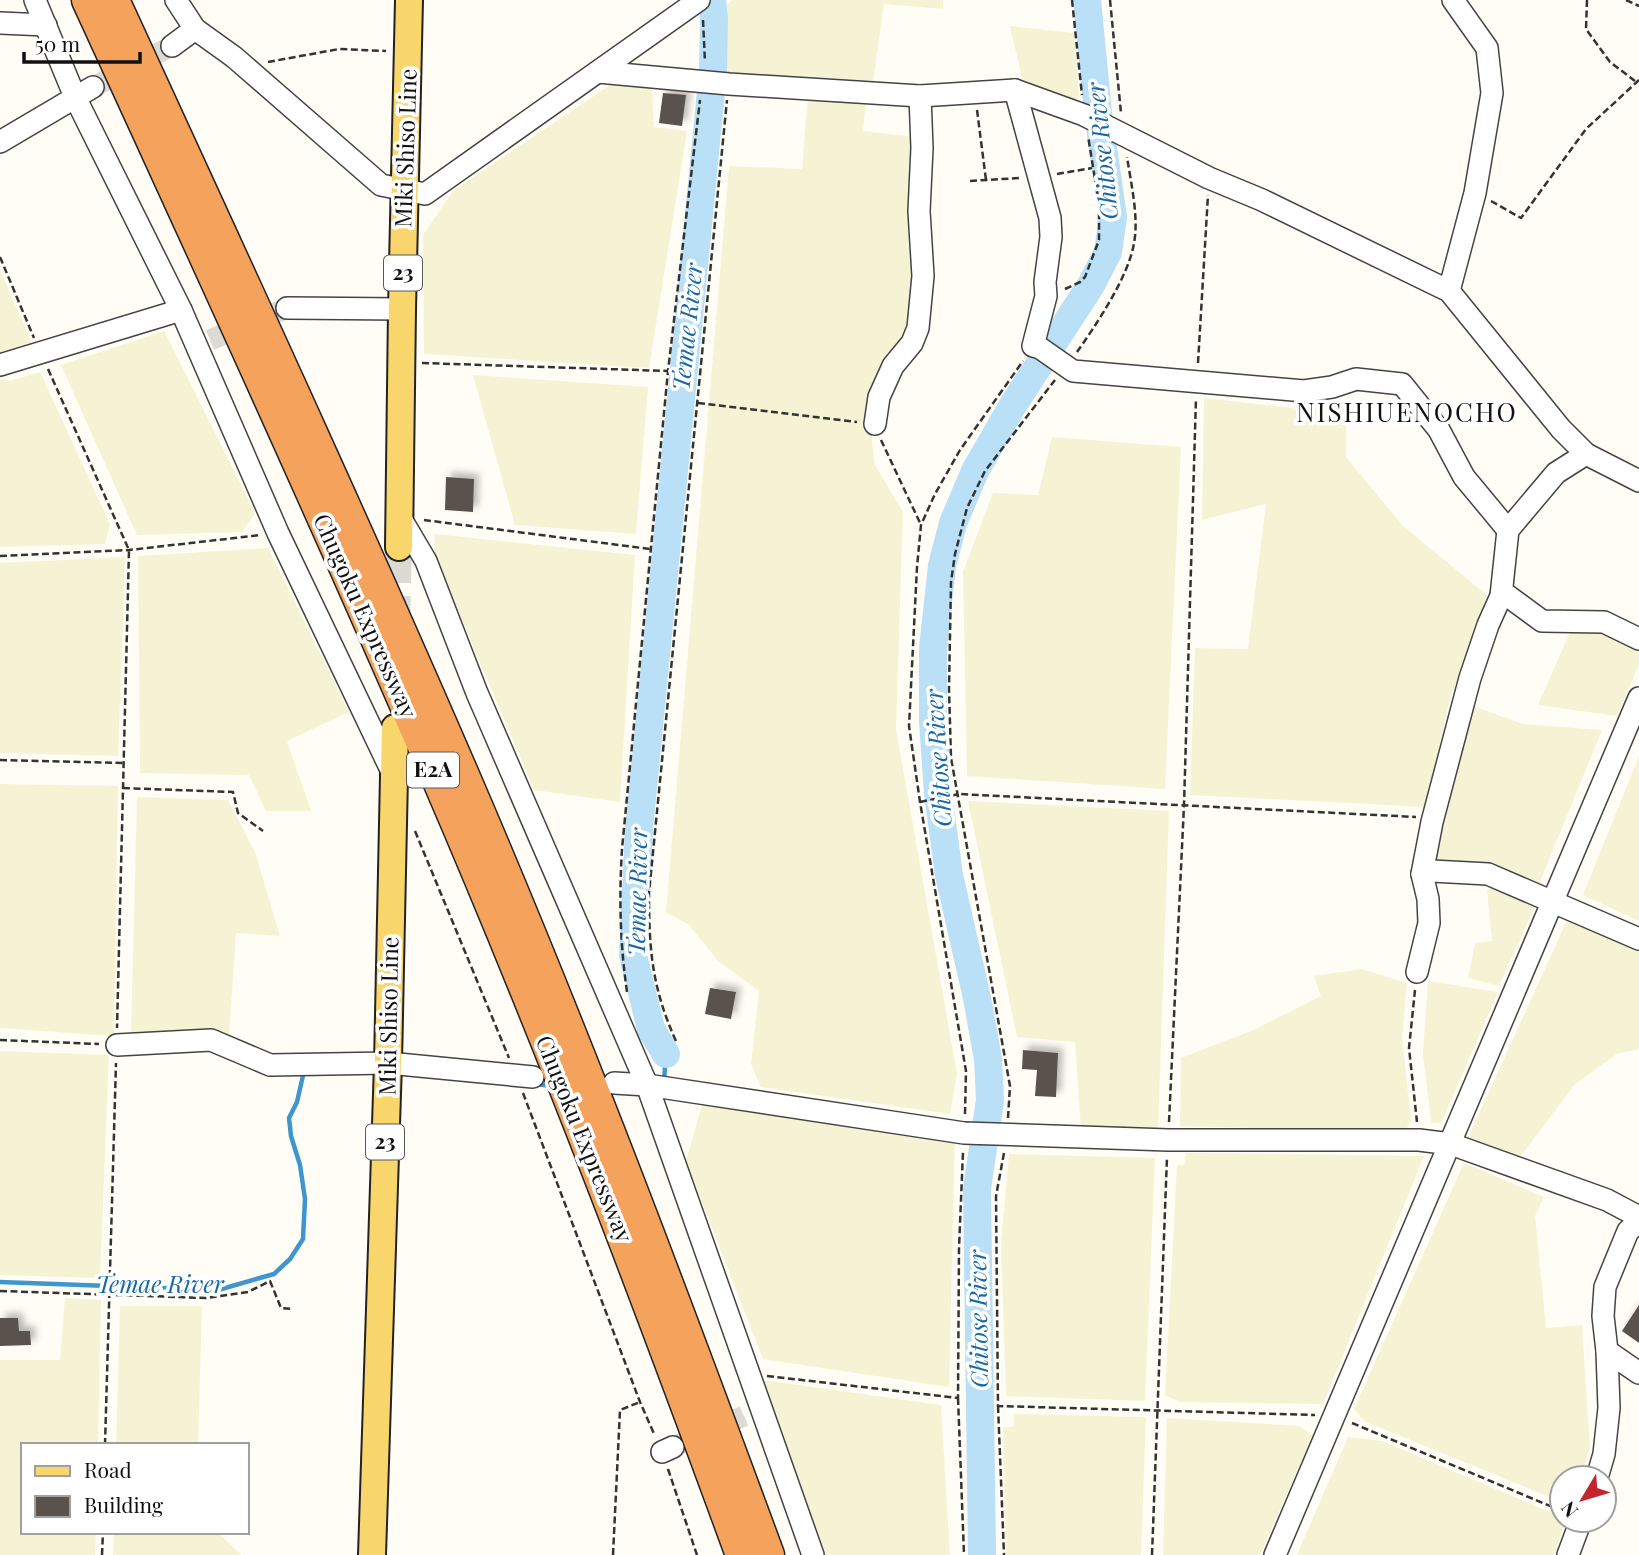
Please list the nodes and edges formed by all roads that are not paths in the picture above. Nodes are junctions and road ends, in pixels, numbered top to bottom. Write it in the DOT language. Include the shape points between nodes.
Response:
graph roads {
  1 [pos="35,0"];
  2 [pos="86,0"];
  3 [pos="114,0"];
  4 [pos="176,0"];
  5 [pos="410,0"];
  6 [pos="1453,0"];
  7 [pos="701,9"];
  8 [pos="0,23"];
  9 [pos="46,25"];
  10 [pos="195,29"];
  11 [pos="172,46"];
  12 [pos="598,72"];
  13 [pos="1014,90"];
  14 [pos="84,92"];
  15 [pos="920,96"];
  16 [pos="0,142"];
  17 [pos="404,190"];
  18 [pos="1449,290"];
  19 [pos="287,308"];
  20 [pos="402,309"];
  21 [pos="181,310"];
  22 [pos="0,365"];
  23 [pos="875,424"];
  24 [pos="1586,454"];
  25 [pos="1639,481"];
  26 [pos="400,517"];
  27 [pos="1508,530"];
  28 [pos="399,547"];
  29 [pos="1501,596"];
  30 [pos="1639,639"];
  31 [pos="1639,698"];
  32 [pos="395,728"];
  33 [pos="394,777"];
  34 [pos="1422,874"];
  35 [pos="1553,902"];
  36 [pos="1639,939"];
  37 [pos="1417,972"];
  38 [pos="117,1045"];
  39 [pos="388,1063"];
  40 [pos="525,1077"];
  41 [pos="614,1083"];
  42 [pos="647,1084"];
  43 [pos="1451,1144"];
  44 [pos="1639,1220"];
  45 [pos="1607,1351"];
  46 [pos="1639,1373"];
  47 [pos="1601,1464"];
  48 [pos="1576,1534"];
  49 [pos="372,1555"];
  50 [pos="741,1555"];
  51 [pos="769,1555"];
  52 [pos="813,1555"];
  53 [pos="1275,1555"];
  54 [pos="1568,1555"];
  1 -- 9 [label="street"];
  2 -- 50 [label="highway, Chugoku Expressway / E2A" via="316,502 439,784 650,1306"];
  3 -- 51 [label="highway, Chugoku Expressway / E2A" via="463,774 669,1283"];
  4 -- 10 [label="street"];
  5 -- 17 [label="main road, Miki Shiso Line / 23"];
  6 -- 18 [label="street" via="1487,48 1492,93 1475,193"];
  7 -- 12 [label="street"];
  8 -- 9 [label="street"];
  9 -- 14 [label="street"];
  10 -- 11 [label="street"];
  10 -- 17 [label="street" via="381,185"];
  12 -- 15 [label="street"];
  12 -- 17 [label="street" via="425,194"];
  13 -- 15 [label="street"];
  13 -- 18 [label="street" via="1088,118"];
  13 -- 27 [label="street" via="1050,218 1046,296 1036,347 1073,371 1304,391 1356,379 1402,384 1439,430 1464,477"];
  14 -- 16 [label="street"];
  14 -- 21 [label="street"];
  15 -- 23 [label="street" via="923,276 918,328 878,397"];
  17 -- 20 [label="main road, Miki Shiso Line / 23"];
  18 -- 24 [label="street"];
  19 -- 20 [label="street"];
  20 -- 26 [label="main road, Miki Shiso Line / 23"];
  21 -- 22 [label="street"];
  21 -- 33 [label="street" via="204,343 278,533"];
  24 -- 25 [label="street"];
  24 -- 27 [label="street" via="1556,473"];
  26 -- 28 [label="main road, Miki Shiso Line / 23"];
  26 -- 42 [label="street" via="426,561 482,705"];
  27 -- 29 [label="street"];
  29 -- 30 [label="street" via="1508,596 1542,621 1604,622"];
  29 -- 34 [label="street" via="1469,678"];
  31 -- 35 [label="street"];
  32 -- 33 [label="main road, Miki Shiso Line / 23"];
  33 -- 39 [label="main road, Miki Shiso Line / 23"];
  34 -- 35 [label="street" via="1488,874"];
  34 -- 37 [label="street" via="1429,923"];
  35 -- 36 [label="street"];
  35 -- 43 [label="street"];
  38 -- 39 [label="street" via="211,1040 270,1065"];
  39 -- 40 [label="street"];
  39 -- 49 [label="main road, Miki Shiso Line / 23"];
  41 -- 42 [label="street"];
  42 -- 43 [label="street" via="968,1133"];
  42 -- 52 [label="street" via="750,1373 753,1413"];
  43 -- 44 [label="street" via="1607,1200"];
  43 -- 53 [label="street"];
  44 -- 45 [label="street" via="1628,1231 1605,1287"];
  45 -- 46 [label="street"];
  45 -- 47 [label="street" via="1609,1408"];
  48 -- 54 [label="street"];
}
